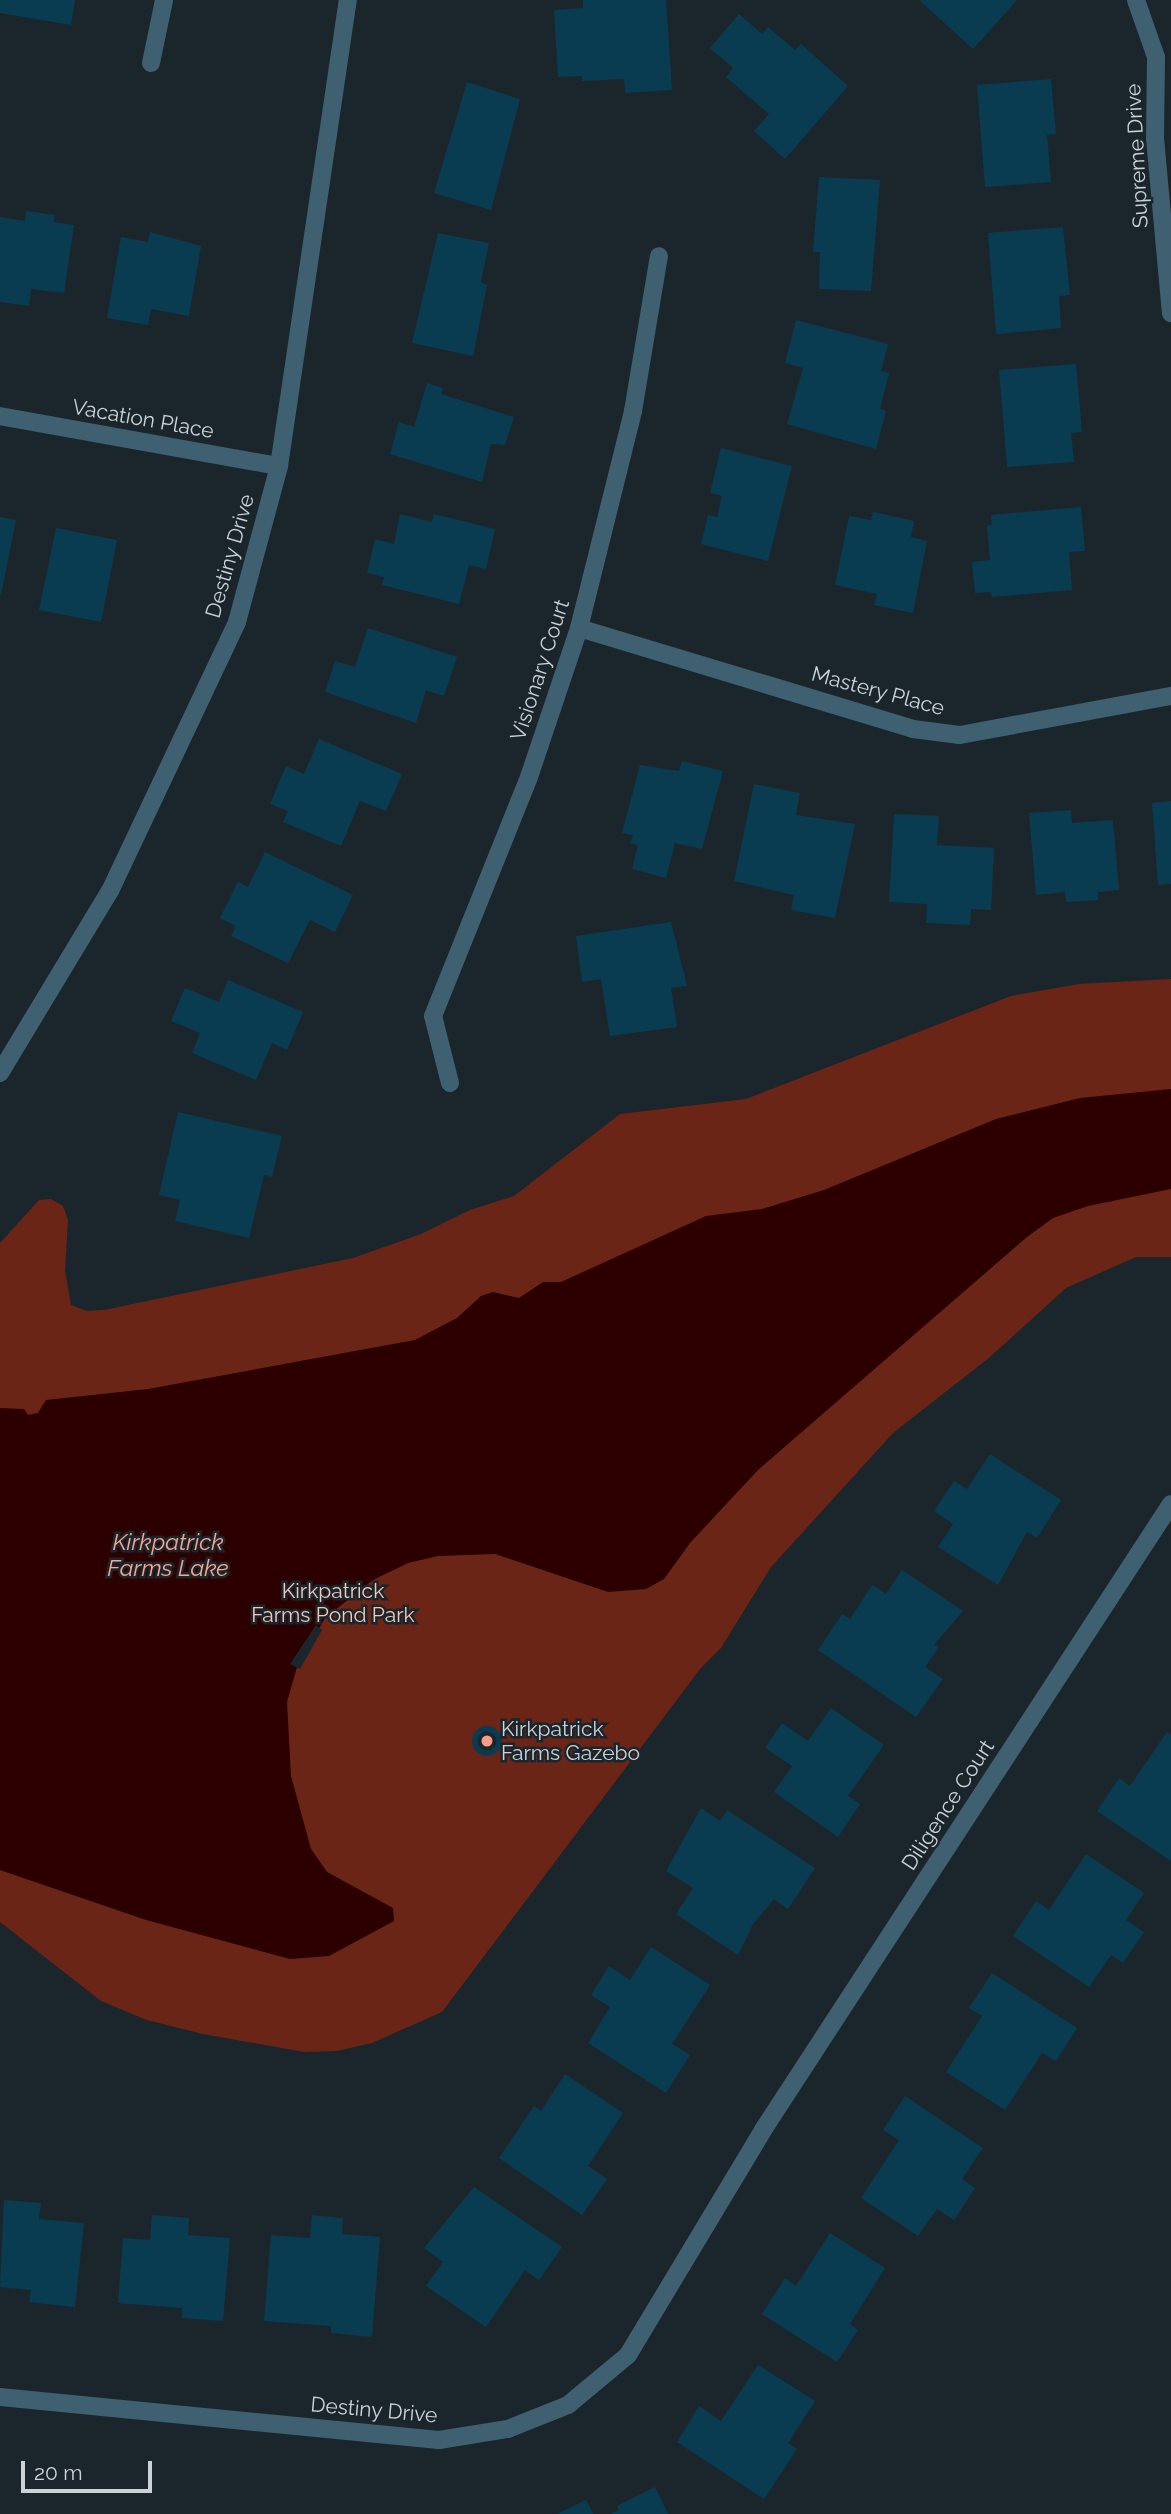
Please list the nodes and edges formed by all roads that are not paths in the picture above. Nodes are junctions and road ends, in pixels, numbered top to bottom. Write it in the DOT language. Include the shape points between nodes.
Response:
graph roads {
  1 [pos="163,0"];
  2 [pos="348,0"];
  3 [pos="1136,0"];
  4 [pos="151,63"];
  5 [pos="1163,137"];
  6 [pos="659,256"];
  7 [pos="1171,313"];
  8 [pos="0,416"];
  9 [pos="279,466"];
  10 [pos="579,628"];
  11 [pos="1171,696"];
  12 [pos="0,1073"];
  13 [pos="450,1083"];
  14 [pos="1171,1504"];
  15 [pos="763,2130"];
  16 [pos="0,2397"];
  1 -- 4 [label="street"];
  2 -- 9 [label="street, Destiny Drive"];
  3 -- 5 [label="street, Supreme Drive" via="1156,57"];
  5 -- 7 [label="street, Supreme Drive"];
  6 -- 10 [label="street, Visionary Court" via="633,411"];
  8 -- 9 [label="street, Vacation Place"];
  9 -- 12 [label="street, Destiny Drive" via="237,622 177,753 110,891"];
  10 -- 11 [label="street, Mastery Place" via="913,729 960,735"];
  10 -- 13 [label="street, Visionary Court" via="529,777 433,1016"];
  14 -- 15 [label="street, Diligence Court"];
  15 -- 16 [label="street, Destiny Drive" via="628,2355 568,2405 508,2429 439,2440"];
}
